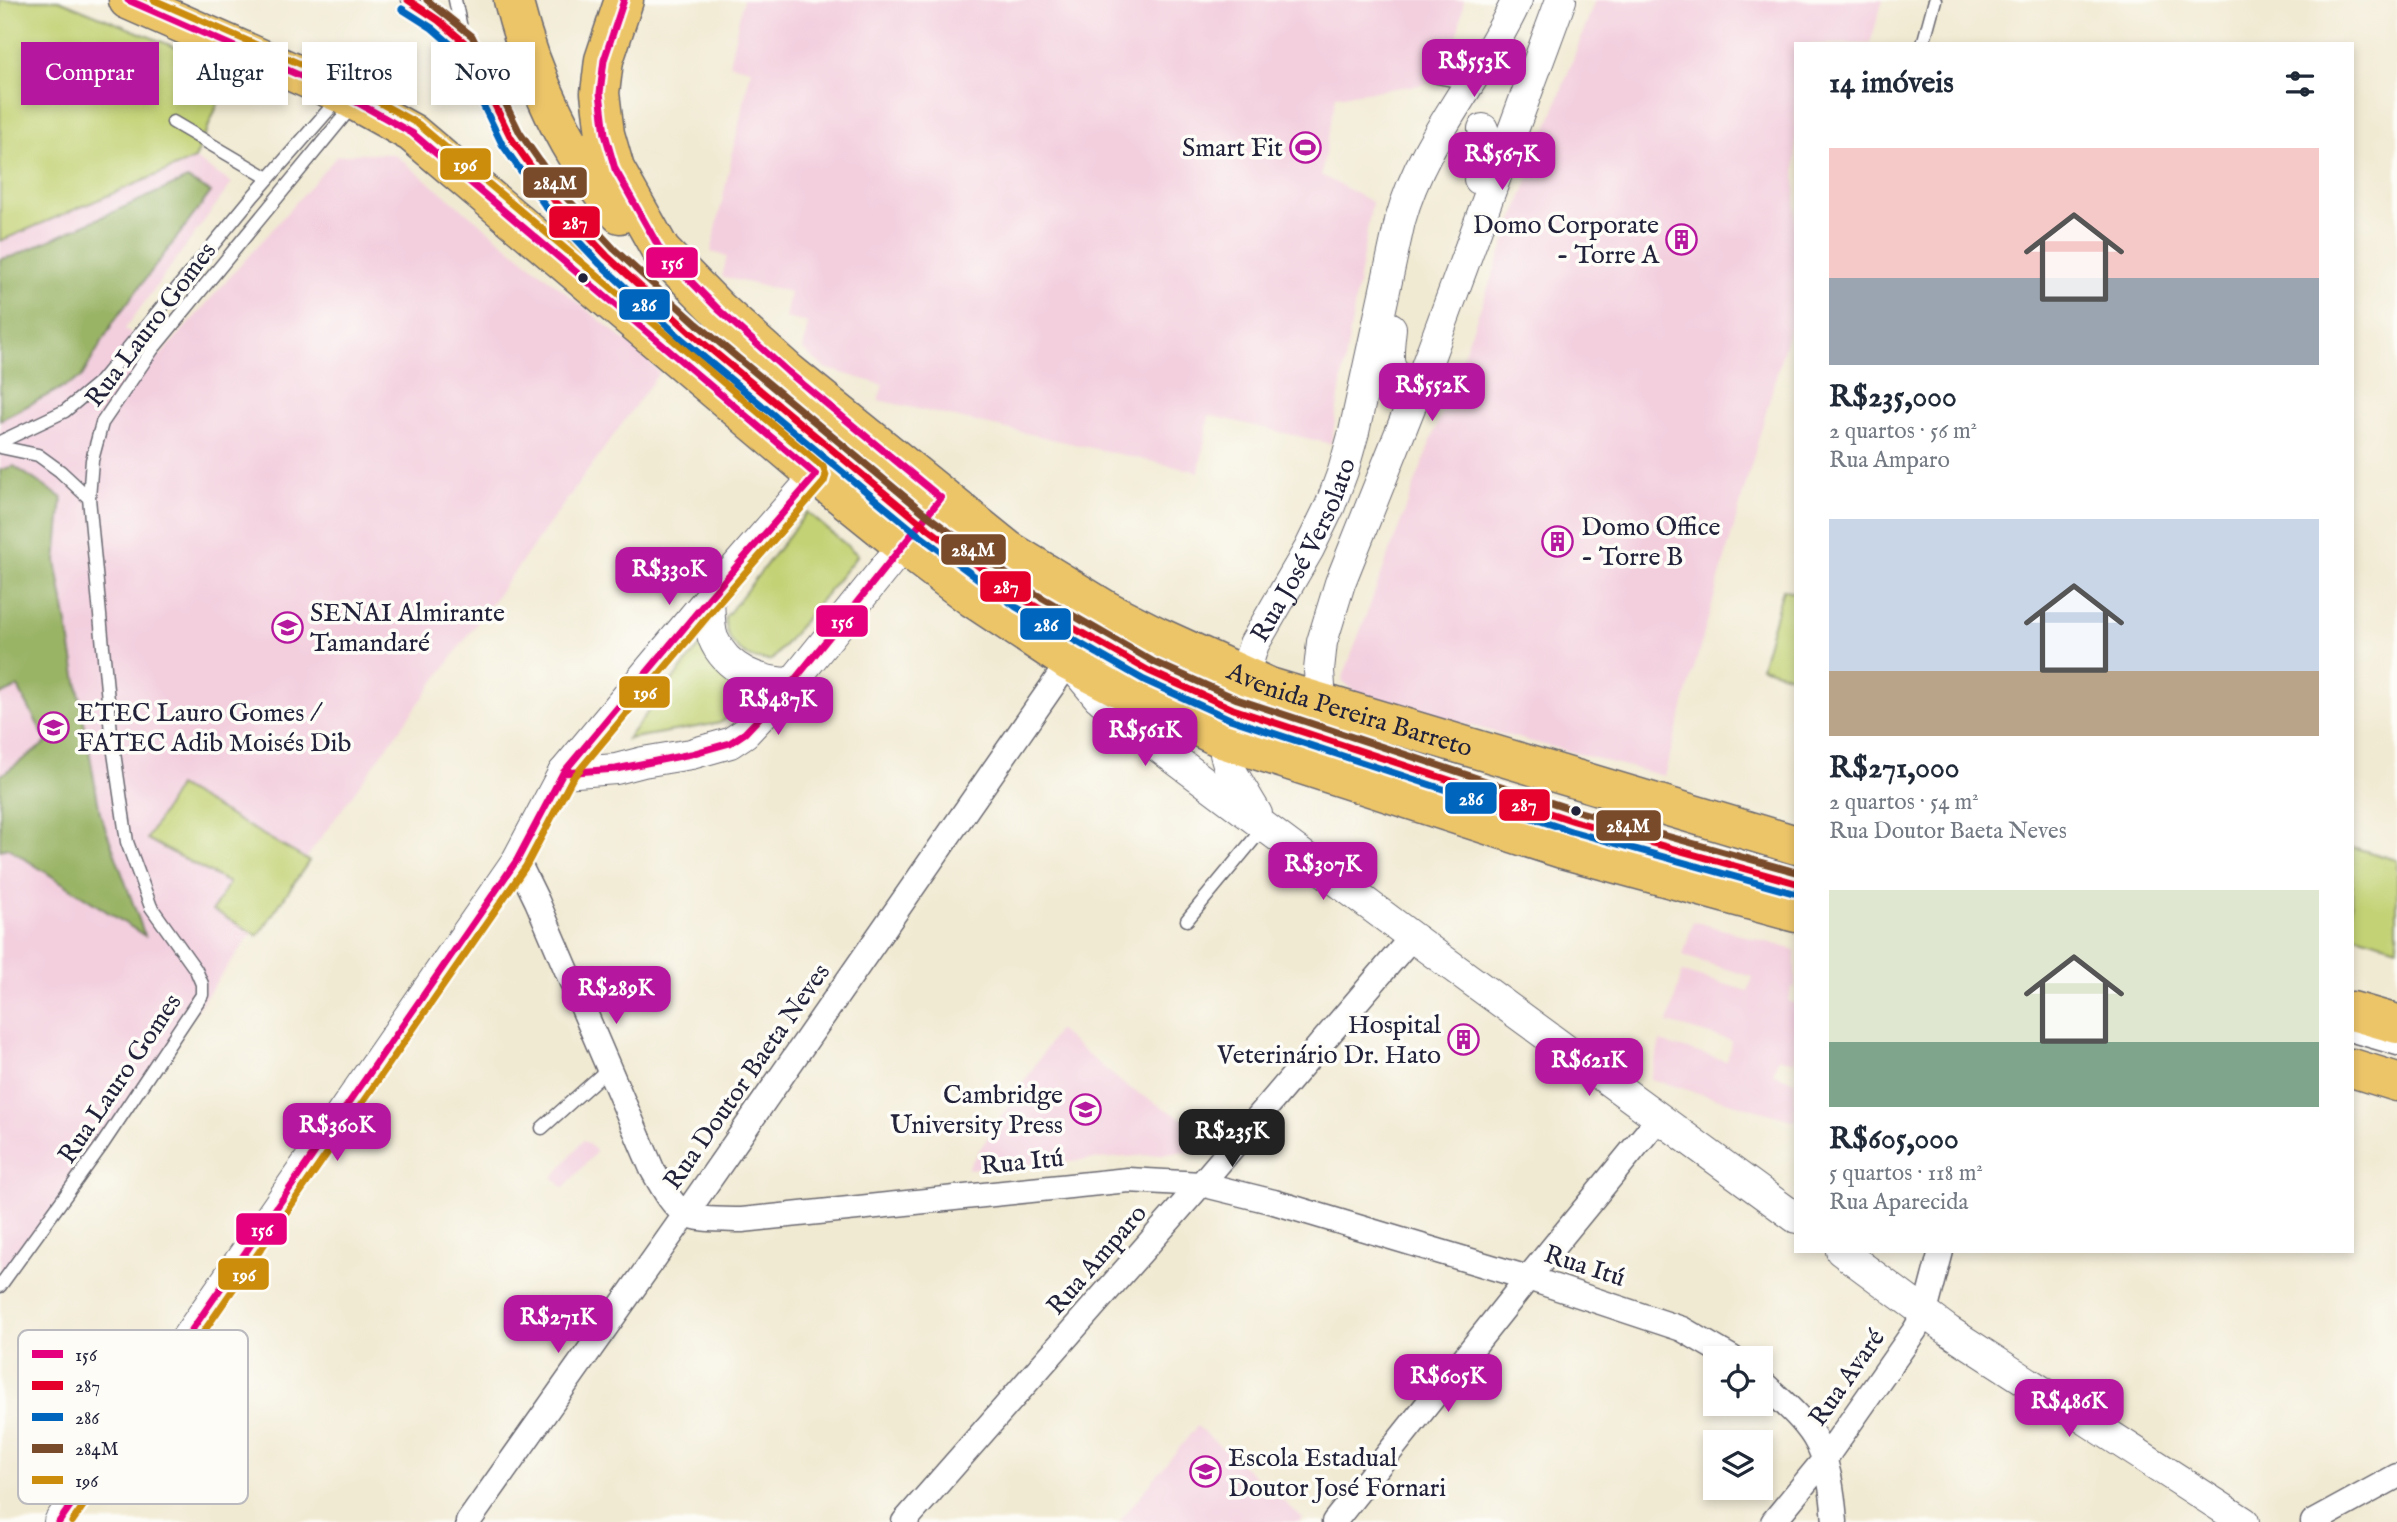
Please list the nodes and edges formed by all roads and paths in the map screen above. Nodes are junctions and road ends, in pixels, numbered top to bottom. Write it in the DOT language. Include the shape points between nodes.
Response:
graph roads {
  1 [pos="128,0"];
  2 [pos="408,0"];
  3 [pos="455,0"];
  4 [pos="513,0"];
  5 [pos="624,0"];
  6 [pos="1517,0"];
  7 [pos="1561,0"];
  8 [pos="1935,0"];
  9 [pos="464,42"];
  10 [pos="1924,42"];
  11 [pos="302,76"];
  12 [pos="1437,77"];
  13 [pos="1469,83"];
  14 [pos="341,105"];
  15 [pos="343,105"];
  16 [pos="363,105"];
  17 [pos="495,105"];
  18 [pos="1448,117"];
  19 [pos="173,122"];
  20 [pos="1483,128"];
  21 [pos="1511,137"];
  22 [pos="268,178"];
  23 [pos="661,250"];
  24 [pos="1393,255"];
  25 [pos="1463,265"];
  26 [pos="1421,380"];
  27 [pos="0,444"];
  28 [pos="816,475"];
  29 [pos="89,498"];
  30 [pos="922,523"];
  31 [pos="709,598"];
  32 [pos="1069,662"];
  33 [pos="792,683"];
  34 [pos="1321,704"];
  35 [pos="1234,708"];
  36 [pos="564,773"];
  37 [pos="1265,826"];
  38 [pos="1794,844"];
  39 [pos="517,860"];
  40 [pos="1794,882"];
  41 [pos="1794,913"];
  42 [pos="1187,920"];
  43 [pos="1412,937"];
  44 [pos="2354,1012"];
  45 [pos="2397,1024"];
  46 [pos="2354,1037"];
  47 [pos="2397,1049"];
  48 [pos="609,1068"];
  49 [pos="2354,1069"];
  50 [pos="2397,1082"];
  51 [pos="1659,1118"];
  52 [pos="542,1128"];
  53 [pos="1201,1184"];
  54 [pos="685,1215"];
  55 [pos="1794,1217"];
  56 [pos="1844,1253"];
  57 [pos="1940,1253"];
  58 [pos="1528,1278"];
  59 [pos="0,1286"];
  60 [pos="1924,1312"];
  61 [pos="192,1330"];
  62 [pos="1711,1346"];
  63 [pos="1773,1394"];
  64 [pos="1824,1460"];
  65 [pos="2397,1476"];
  66 [pos="71,1504"];
  67 [pos="59,1522"];
  68 [pos="468,1522"];
  69 [pos="904,1522"];
  70 [pos="1334,1522"];
  71 [pos="1773,1522"];
  72 [pos="1835,1522"];
  73 [pos="2245,1522"];
  74 [pos="2313,1522"];
  1 -- 11 [label="main road, Avenida Pereira Barreto"];
  2 -- 9 [label="lane"];
  3 -- 9 [label="lane"];
  4 -- 23 [label="main road" via="555,116 575,152 603,195"];
  5 -- 23 [label="main road" via="604,60 600,93 605,134 615,169"];
  6 -- 13 [label="street, Rua José Versolato"];
  7 -- 21 [label="street, Rua José Versolato"];
  8 -- 10 [label="lane"];
  12 -- 13 [label="lane"];
  13 -- 18 [label="street, Rua José Versolato"];
  14 -- 22 [label="lane, Rua Lauro Gomes"];
  15 -- 29 [label="lane, Rua Lauro Gomes" via="102,423 92,460"];
  16 -- 28 [label="main road, Avenida Pereira Barreto" via="412,133 446,160"];
  17 -- 30 [label="lane" via="511,138 580,229 691,332"];
  18 -- 20 [label="street"];
  18 -- 24 [label="street, Rua José Versolato" via="1411,188"];
  19 -- 22 [label="lane"];
  20 -- 21 [label="street"];
  20 -- 25 [label="street" via="1488,148 1468,216"];
  21 -- 25 [label="street, Rua José Versolato"];
  22 -- 27 [label="lane, Rua Lauro Gomes" via="101,381 65,411"];
  23 -- 30 [label="main road" via="788,372"];
  24 -- 26 [label="street" via="1397,286 1390,367 1396,376"];
  24 -- 35 [label="street, Rua José Versolato" via="1354,432 1330,506 1254,644"];
  25 -- 26 [label="street, Rua José Versolato"];
  26 -- 34 [label="street, Rua José Versolato" via="1330,613 1319,670"];
  27 -- 29 [label="lane" via="38,455"];
  28 -- 30 [label="main road, Avenida Pereira Barreto"];
  28 -- 31 [label="street"];
  29 -- 59 [label="lane, Rua Lauro Gomes" via="111,732 127,842 151,907 196,970 202,995"];
  30 -- 32 [label="main road, Avenida Pereira Barreto" via="974,599"];
  30 -- 33 [label="street"];
  30 -- 35 [label="main road, Avenida Pereira Barreto" via="1008,551 1157,636"];
  31 -- 33 [label="street" via="713,637 729,660 752,677"];
  31 -- 36 [label="street"];
  32 -- 35 [label="main road, Avenida Pereira Barreto" via="1150,704"];
  32 -- 37 [label="street" via="1137,731"];
  32 -- 54 [label="street, Rua Doutor Baeta Neves"];
  33 -- 36 [label="street" via="744,733 721,747 615,769"];
  34 -- 35 [label="main road, Avenida Pereira Barreto" via="1269,687"];
  34 -- 38 [label="main road, Avenida Pereira Barreto"];
  35 -- 37 [label="street" via="1226,754 1229,767"];
  35 -- 40 [label="lane" via="1574,821"];
  35 -- 41 [label="main road, Avenida Pereira Barreto" via="1562,849"];
  36 -- 39 [label="street"];
  37 -- 42 [label="lane"];
  37 -- 43 [label="street"];
  39 -- 48 [label="street"];
  39 -- 61 [label="street"];
  43 -- 51 [label="street"];
  43 -- 53 [label="street, Rua Amparo"];
  44 -- 45 [label="main road"];
  46 -- 47 [label="lane"];
  48 -- 52 [label="lane"];
  48 -- 54 [label="street" via="652,1169"];
  49 -- 50 [label="main road"];
  51 -- 55 [label="street"];
  51 -- 58 [label="street"];
  53 -- 54 [label="street, Rua Itú" via="1128,1180 742,1220"];
  53 -- 58 [label="street, Rua Itú"];
  53 -- 69 [label="street, Rua Amparo"];
  54 -- 68 [label="street, Rua Doutor Baeta Neves"];
  56 -- 60 [label="street"];
  57 -- 60 [label="street, Rua Avaré"];
  58 -- 62 [label="street, Rua Itú" via="1682,1329"];
  58 -- 70 [label="street"];
  60 -- 64 [label="street, Rua Avaré"];
  60 -- 73 [label="street"];
  63 -- 64 [label="street" via="1813,1436"];
  64 -- 71 [label="street, Rua Avaré"];
  64 -- 72 [label="street"];
  65 -- 74 [label="street"];
  66 -- 67 [label="street"];
}
